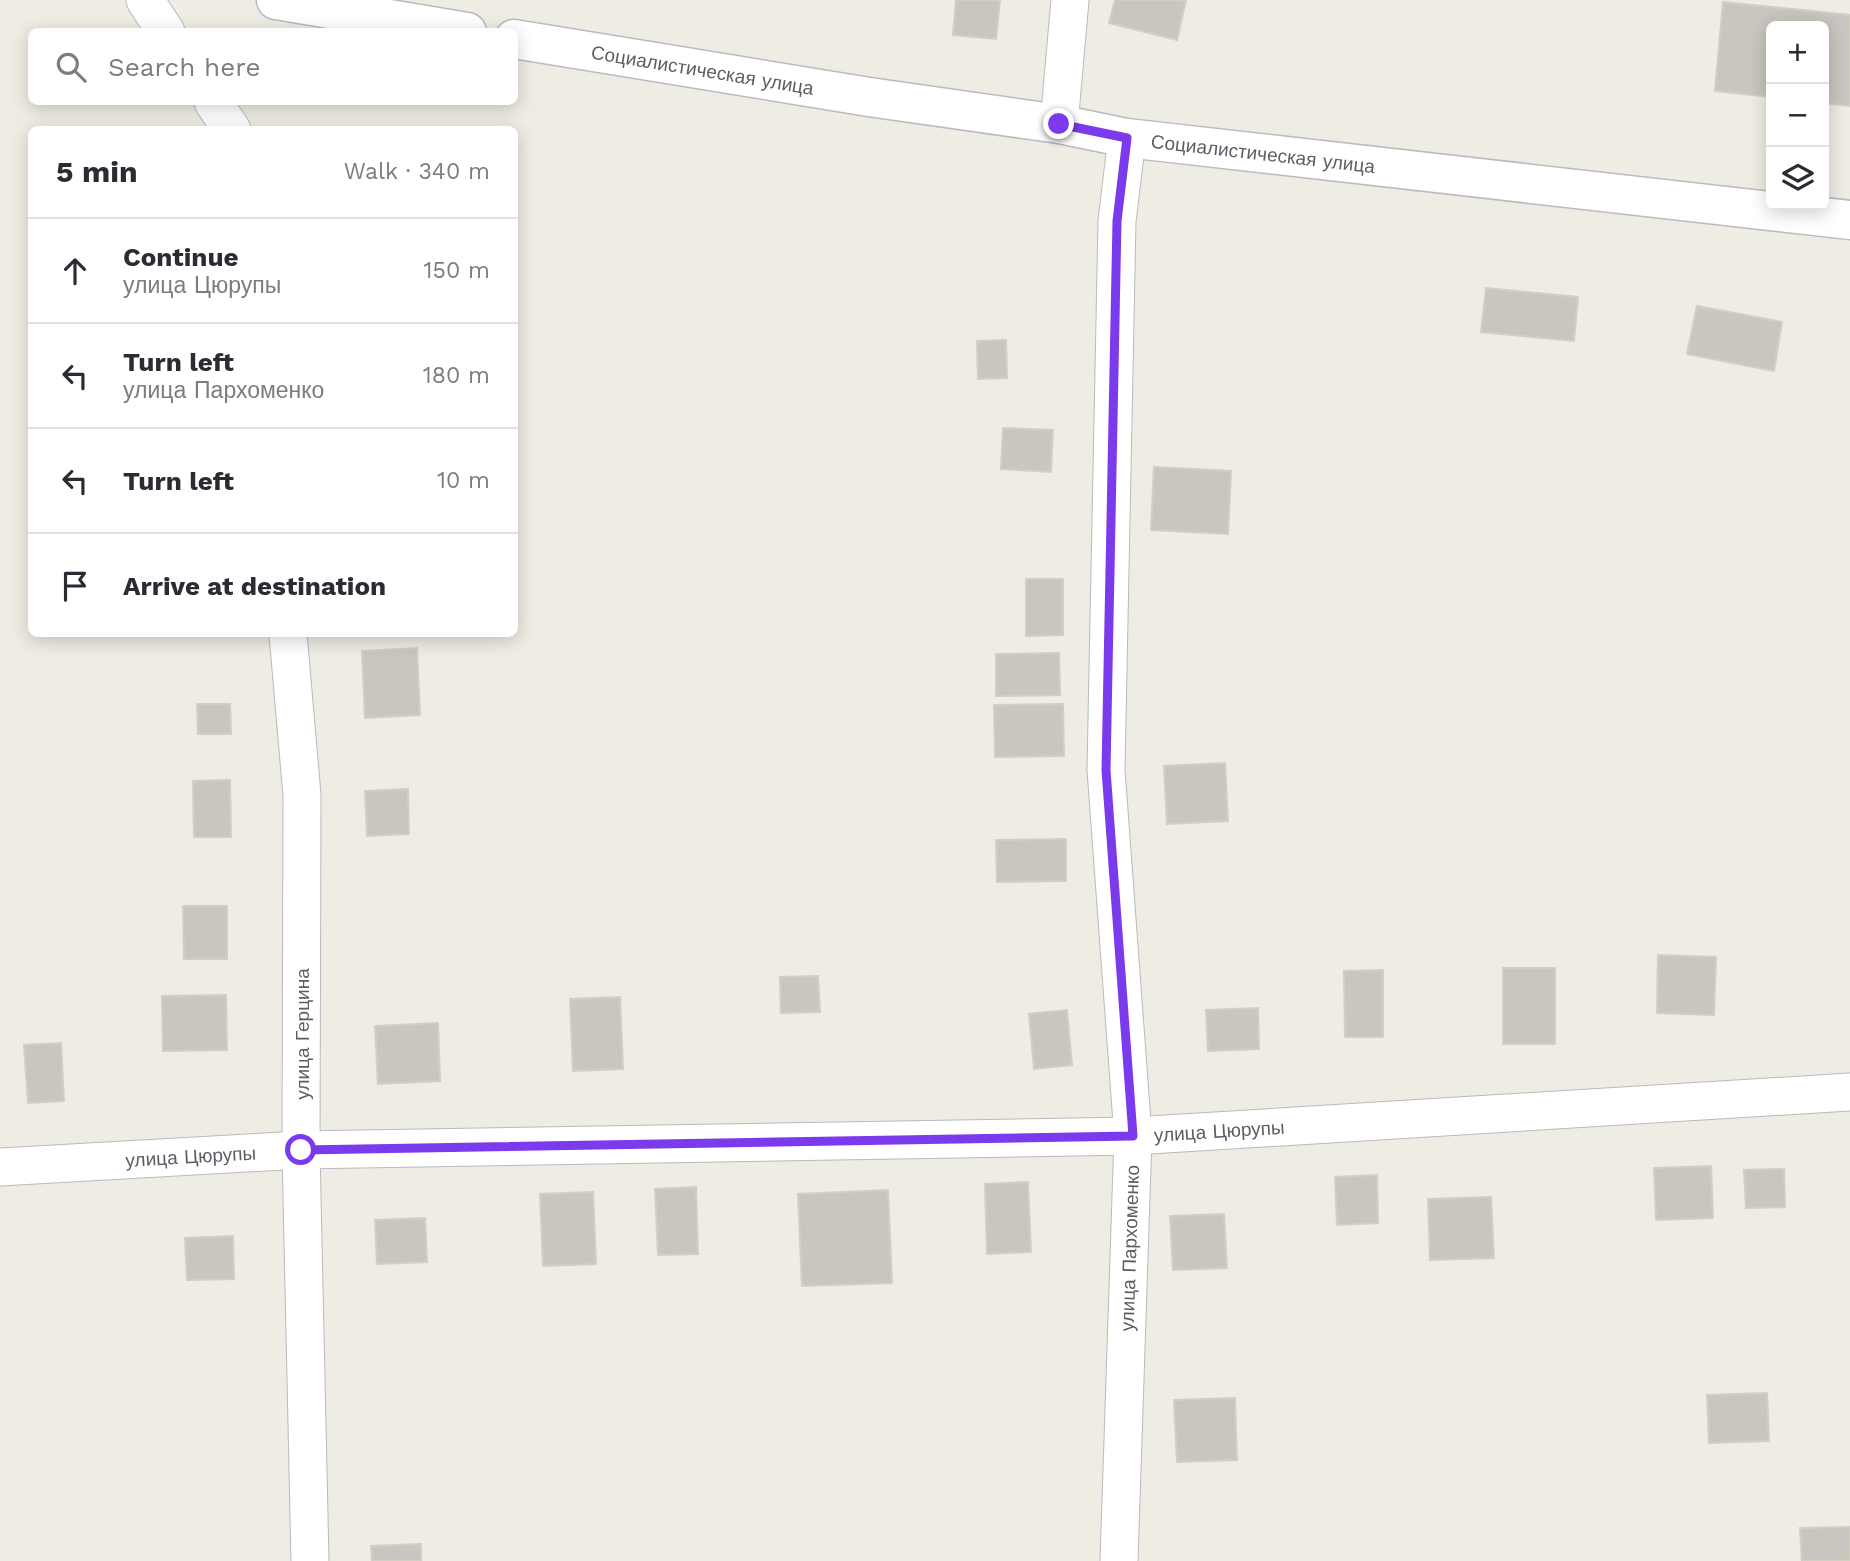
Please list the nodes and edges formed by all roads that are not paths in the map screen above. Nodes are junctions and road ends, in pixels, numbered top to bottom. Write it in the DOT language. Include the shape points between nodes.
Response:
graph roads {
  1 [pos="145,0"];
  2 [pos="276,0"];
  3 [pos="1070,0"];
  4 [pos="163,28"];
  5 [pos="443,28"];
  6 [pos="518,40"];
  7 [pos="215,105"];
  8 [pos="1059,124"];
  9 [pos="229,126"];
  10 [pos="1127,138"];
  11 [pos="1850,220"];
  12 [pos="288,637"];
  13 [pos="1850,1092"];
  14 [pos="1133,1136"];
  15 [pos="301,1150"];
  16 [pos="0,1167"];
  17 [pos="310,1561"];
  18 [pos="1119,1561"];
  1 -- 4 [label="street"];
  2 -- 5 [label="street"];
  3 -- 8 [label="street"];
  6 -- 8 [label="street, Социалистическая улица"];
  7 -- 9 [label="street"];
  8 -- 10 [label="street, Социалистическая улица"];
  10 -- 11 [label="street, Социалистическая улица"];
  10 -- 14 [label="street, улица Пархоменко" via="1117,221 1106,770"];
  12 -- 15 [label="street, улица Герцина" via="302,795"];
  13 -- 14 [label="street, улица Цюрупы"];
  14 -- 15 [label="street, улица Цюрупы"];
  14 -- 18 [label="street, улица Пархоменко"];
  15 -- 16 [label="street, улица Цюрупы"];
  15 -- 17 [label="street, улица Герцина"];
}
